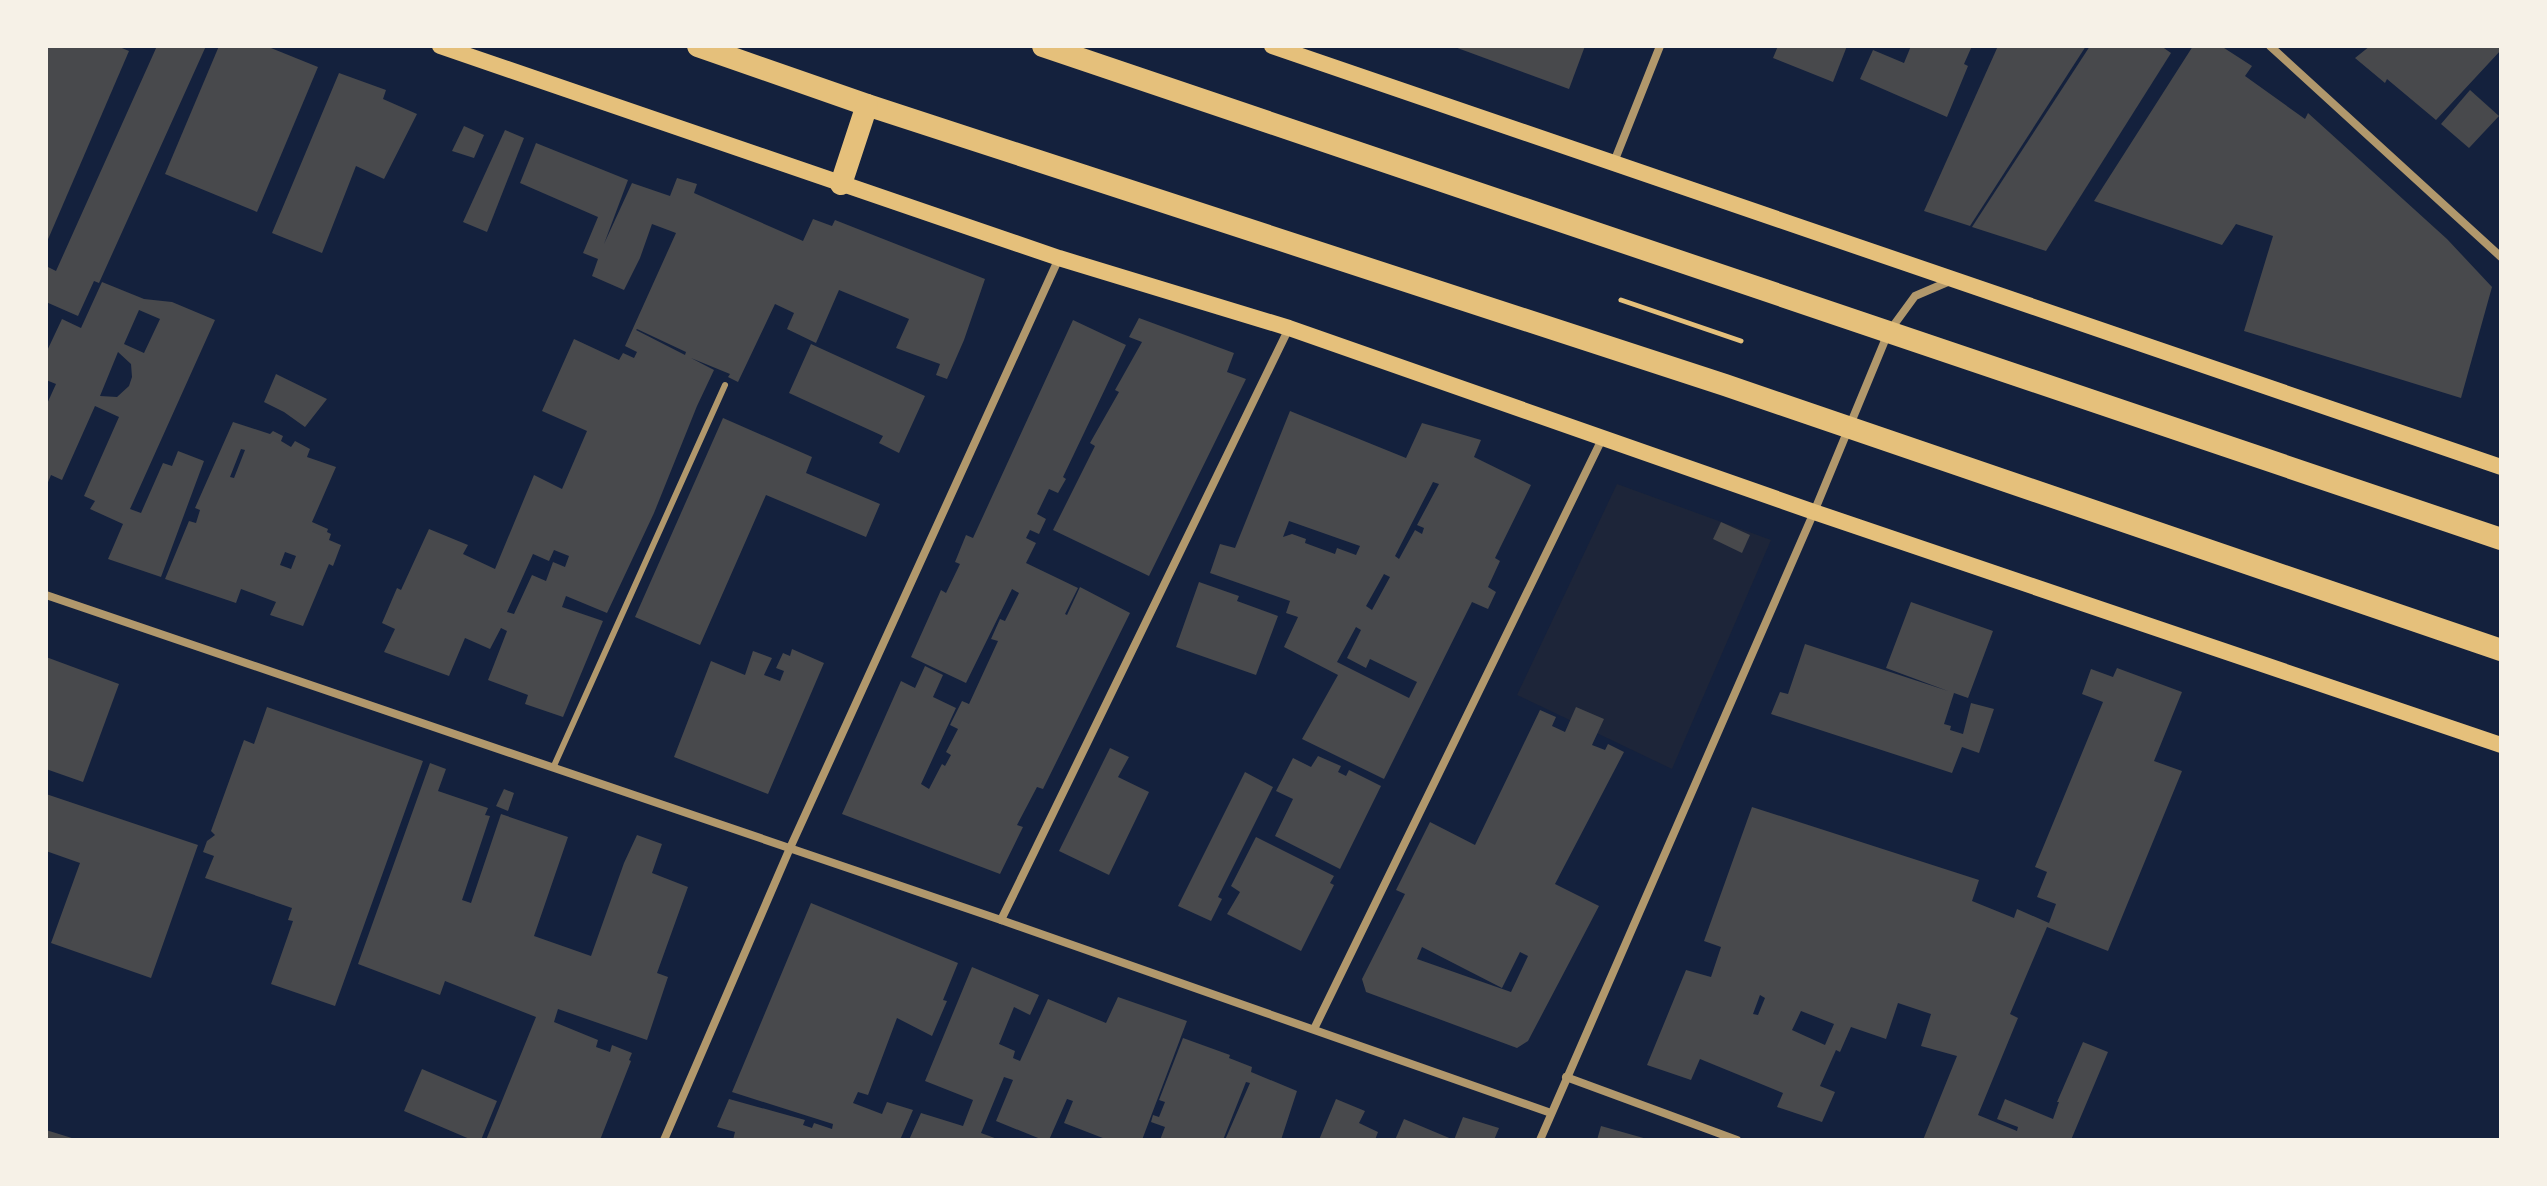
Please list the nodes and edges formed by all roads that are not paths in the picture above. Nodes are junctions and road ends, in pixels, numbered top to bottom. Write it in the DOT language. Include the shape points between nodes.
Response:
graph roads {
  1 [pos="440,46"];
  2 [pos="698,46"];
  3 [pos="1043,46"];
  4 [pos="1272,46"];
  5 [pos="1660,46"];
  6 [pos="2270,46"];
  7 [pos="867,105"];
  8 [pos="1614,162"];
  9 [pos="841,184"];
  10 [pos="2501,257"];
  11 [pos="1059,258"];
  12 [pos="1956,279"];
  13 [pos="1289,328"];
  14 [pos="1888,333"];
  15 [pos="725,385"];
  16 [pos="1848,427"];
  17 [pos="1603,437"];
  18 [pos="2501,467"];
  19 [pos="1814,512"];
  20 [pos="2501,539"];
  21 [pos="46,595"];
  22 [pos="2501,650"];
  23 [pos="2501,745"];
  24 [pos="553,768"];
  25 [pos="790,848"];
  26 [pos="1001,920"];
  27 [pos="1314,1029"];
  28 [pos="1566,1077"];
  29 [pos="1551,1113"];
  30 [pos="664,1140"];
  31 [pos="1540,1140"];
  32 [pos="1737,1140"];
  1 -- 9 [label="main road"];
  2 -- 7 [label="highway"];
  3 -- 14 [label="highway"];
  4 -- 8 [label="main road"];
  5 -- 8 [label="street"];
  6 -- 10 [label="street"];
  7 -- 9 [label="highway"];
  7 -- 16 [label="highway"];
  8 -- 12 [label="main road"];
  9 -- 11 [label="main road"];
  11 -- 13 [label="main road"];
  11 -- 25 [label="street"];
  12 -- 14 [label="street" via="1915,296"];
  12 -- 18 [label="main road"];
  13 -- 17 [label="main road"];
  13 -- 26 [label="street"];
  14 -- 16 [label="street"];
  14 -- 20 [label="highway"];
  15 -- 24 [label="lane"];
  16 -- 19 [label="street"];
  16 -- 22 [label="highway"];
  17 -- 19 [label="main road"];
  17 -- 27 [label="street"];
  19 -- 23 [label="main road"];
  19 -- 28 [label="street"];
  21 -- 24 [label="street"];
  24 -- 25 [label="street"];
  25 -- 26 [label="street"];
  25 -- 30 [label="street"];
  26 -- 27 [label="street"];
  27 -- 29 [label="street"];
  28 -- 29 [label="street"];
  28 -- 32 [label="street"];
  29 -- 31 [label="street"];
}
